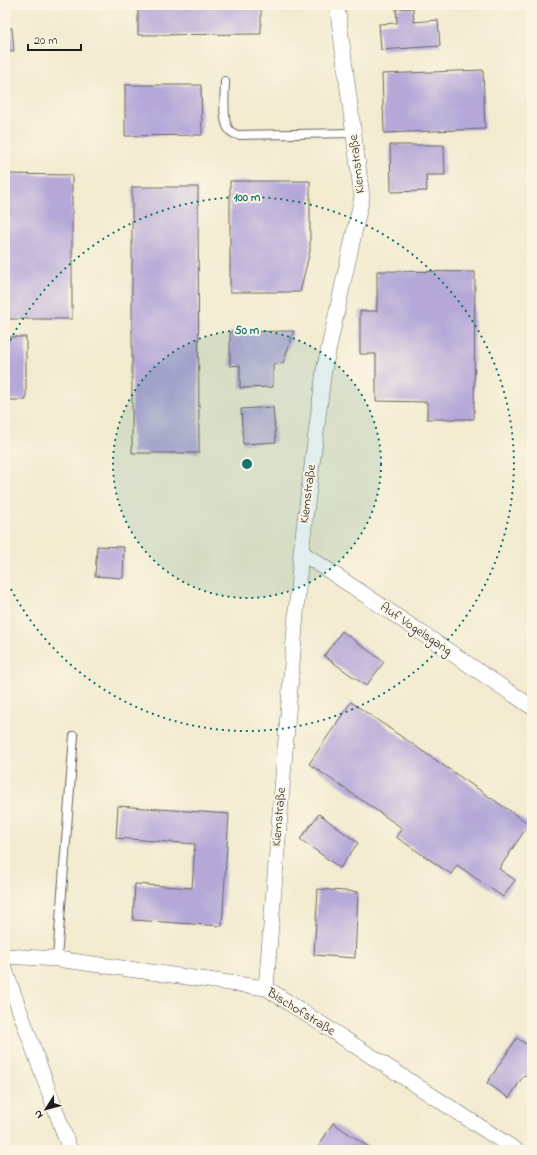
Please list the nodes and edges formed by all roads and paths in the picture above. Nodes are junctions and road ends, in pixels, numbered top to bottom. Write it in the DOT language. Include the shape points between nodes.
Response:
graph roads {
  1 [pos="337,5"];
  2 [pos="226,81"];
  3 [pos="353,133"];
  4 [pos="301,552"];
  5 [pos="532,707"];
  6 [pos="74,736"];
  7 [pos="5,956"];
  8 [pos="57,959"];
  9 [pos="5,970"];
  10 [pos="266,988"];
  11 [pos="70,1150"];
  12 [pos="516,1150"];
  1 -- 3 [label="street, Kiemstraße"];
  2 -- 3 [label="lane" via="225,119 232,133"];
  3 -- 4 [label="street, Kiemstraße" via="362,197 324,370"];
  4 -- 5 [label="street, Auf Vogelsgang"];
  4 -- 10 [label="street, Kiemstraße"];
  6 -- 8 [label="lane"];
  7 -- 8 [label="street, Bischofstraße"];
  8 -- 10 [label="street, Bischofstraße"];
  9 -- 11 [label="street"];
  10 -- 12 [label="street, Bischofstraße"];
}
